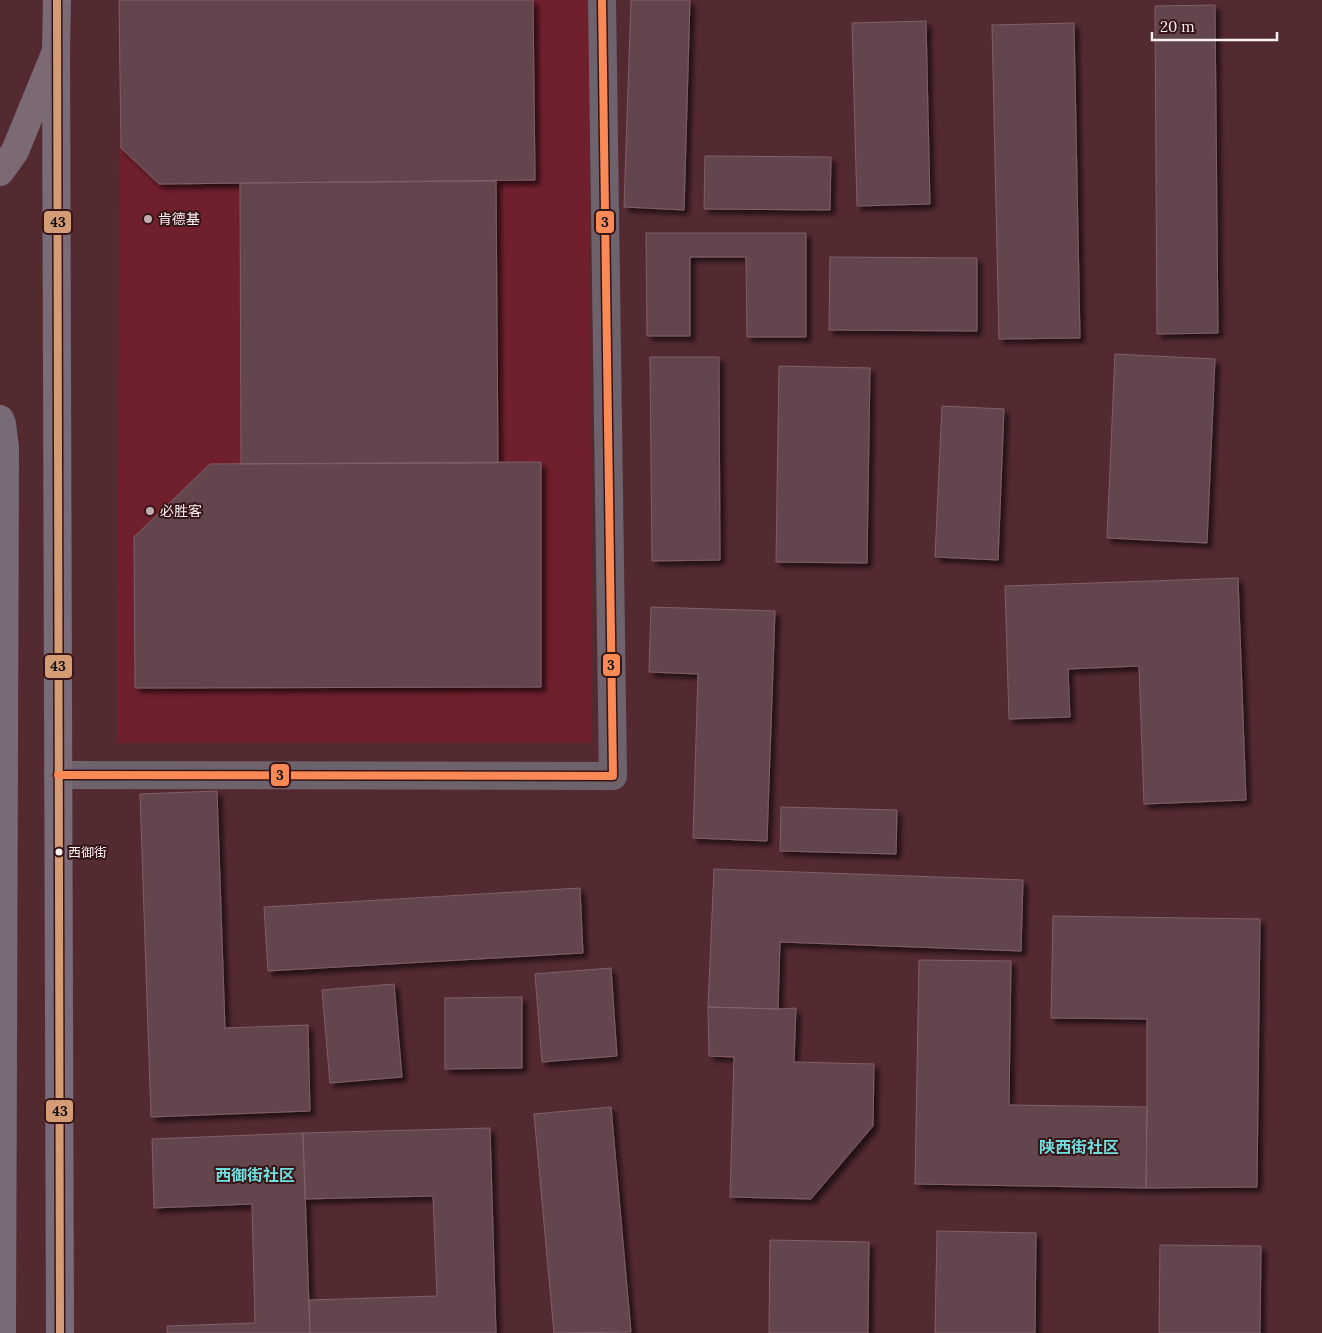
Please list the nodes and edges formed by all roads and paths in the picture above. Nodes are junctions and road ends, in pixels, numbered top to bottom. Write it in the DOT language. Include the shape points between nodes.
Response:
graph roads {
  1 [pos="57,0"];
  2 [pos="602,0"];
  3 [pos="56,51"];
  4 [pos="0,172"];
  5 [pos="0,419"];
  6 [pos="58,775"];
  7 [pos="2,838"];
  8 [pos="2,1333"];
  9 [pos="60,1333"];
  1 -- 3 [label="main road"];
  2 -- 6 [label="street" via="613,776"];
  3 -- 4 [label="main road" via="15,151"];
  3 -- 6 [label="main road"];
  5 -- 7 [label="main road" via="5,448"];
  6 -- 9 [label="main road"];
  7 -- 8 [label="main road"];
}
